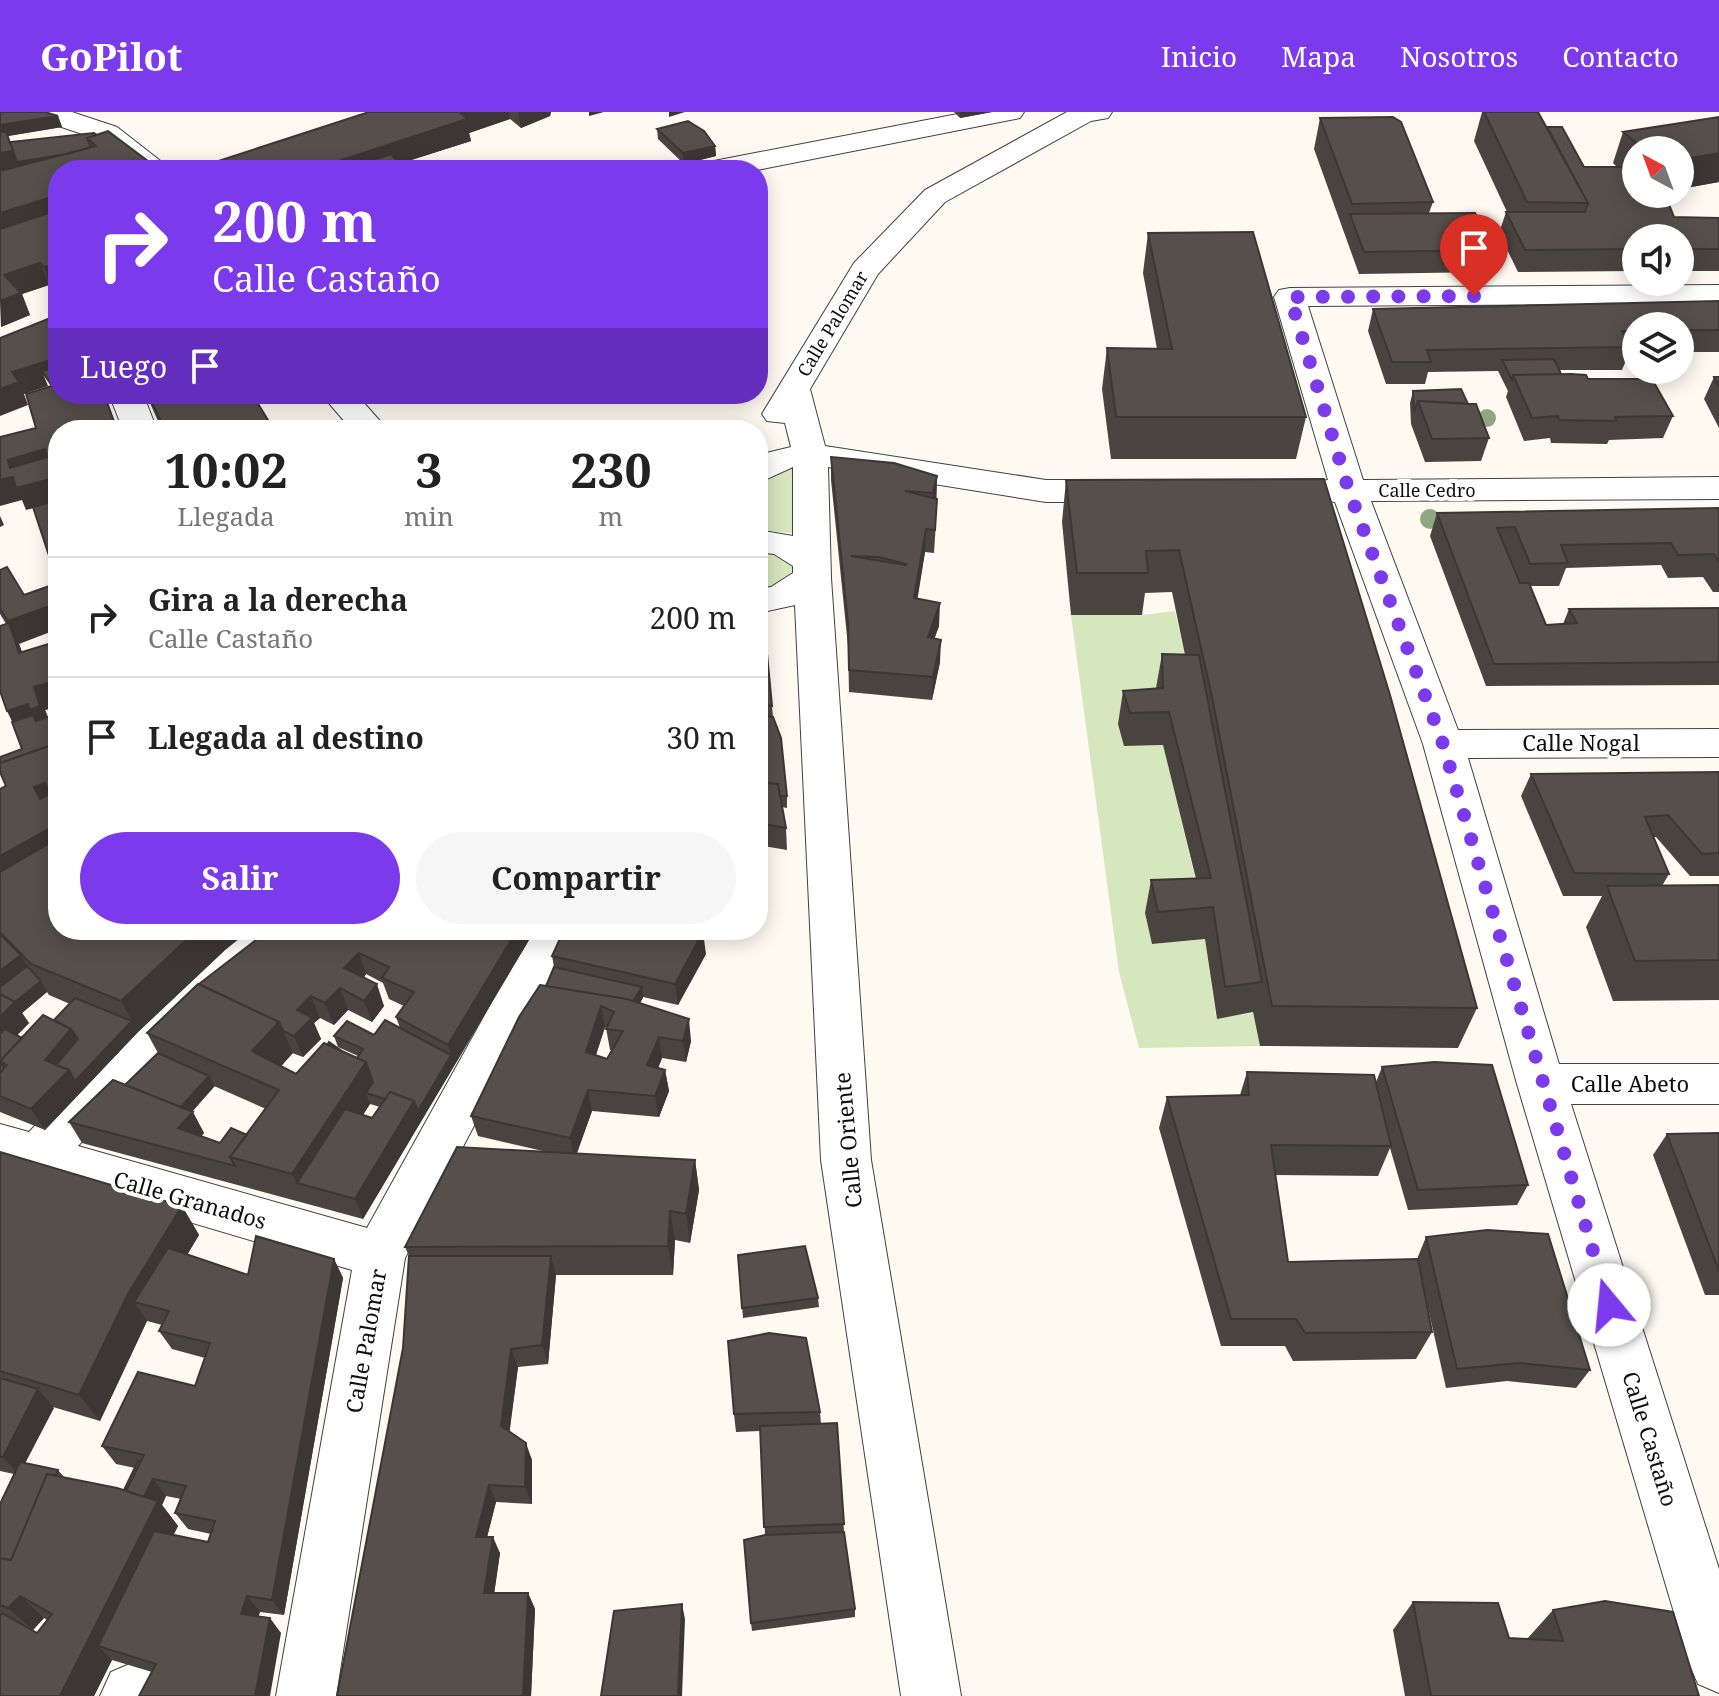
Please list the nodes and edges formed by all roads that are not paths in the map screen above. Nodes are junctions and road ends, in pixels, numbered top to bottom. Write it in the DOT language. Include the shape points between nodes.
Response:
graph roads {
  1 [pos="45,112"];
  2 [pos="1010,112"];
  3 [pos="1027,112"];
  4 [pos="1085,113"];
  5 [pos="107,133"];
  6 [pos="41,141"];
  7 [pos="144,160"];
  8 [pos="765,160"];
  9 [pos="1719,294"];
  10 [pos="794,389"];
  11 [pos="347,404"];
  12 [pos="362,420"];
  13 [pos="768,441"];
  14 [pos="810,454"];
  15 [pos="768,464"];
  16 [pos="1719,488"];
  17 [pos="1153,491"];
  18 [pos="1291,491"];
  19 [pos="1349,491"];
  20 [pos="768,541"];
  21 [pos="811,570"];
  22 [pos="768,599"];
  23 [pos="1719,743"];
  24 [pos="1443,744"];
  25 [pos="260,940"];
  26 [pos="549,940"];
  27 [pos="1541,1084"];
  28 [pos="1719,1084"];
  29 [pos="19,1150"];
  30 [pos="380,1255"];
  31 [pos="1704,1571"];
  32 [pos="1719,1663"];
  33 [pos="306,1696"];
  34 [pos="931,1696"];
  1 -- 5 [label="street"];
  2 -- 8 [label="street"];
  3 -- 4 [label="street"];
  4 -- 10 [label="street, Calle Palomar" via="935,196 865,269"];
  5 -- 6 [label="street"];
  5 -- 7 [label="street"];
  9 -- 19 [label="street, Calle Castaño" via="1290,297"];
  10 -- 13 [label="street, Calle Palomar"];
  10 -- 14 [label="street, Calle Oriente"];
  11 -- 12 [label="street"];
  14 -- 15 [label="street"];
  14 -- 17 [label="street" via="1046,491"];
  14 -- 21 [label="street, Calle Oriente"];
  16 -- 19 [label="street, Calle Cedro"];
  18 -- 19 [label="street, Calle Cedro"];
  19 -- 24 [label="street, Calle Castaño"];
  20 -- 21 [label="street" via="796,549"];
  21 -- 22 [label="street" via="781,597"];
  21 -- 34 [label="street, Calle Oriente" via="846,1160"];
  23 -- 24 [label="street, Calle Nogal"];
  24 -- 27 [label="street, Calle Castaño"];
  25 -- 29 [label="street"];
  26 -- 30 [label="street, Calle Palomar"];
  27 -- 28 [label="street, Calle Abeto"];
  27 -- 31 [label="street, Calle Castaño"];
  29 -- 30 [label="street, Calle Granados"];
  30 -- 33 [label="street, Calle Palomar"];
  31 -- 32 [label="street, Calle Castaño"];
}
